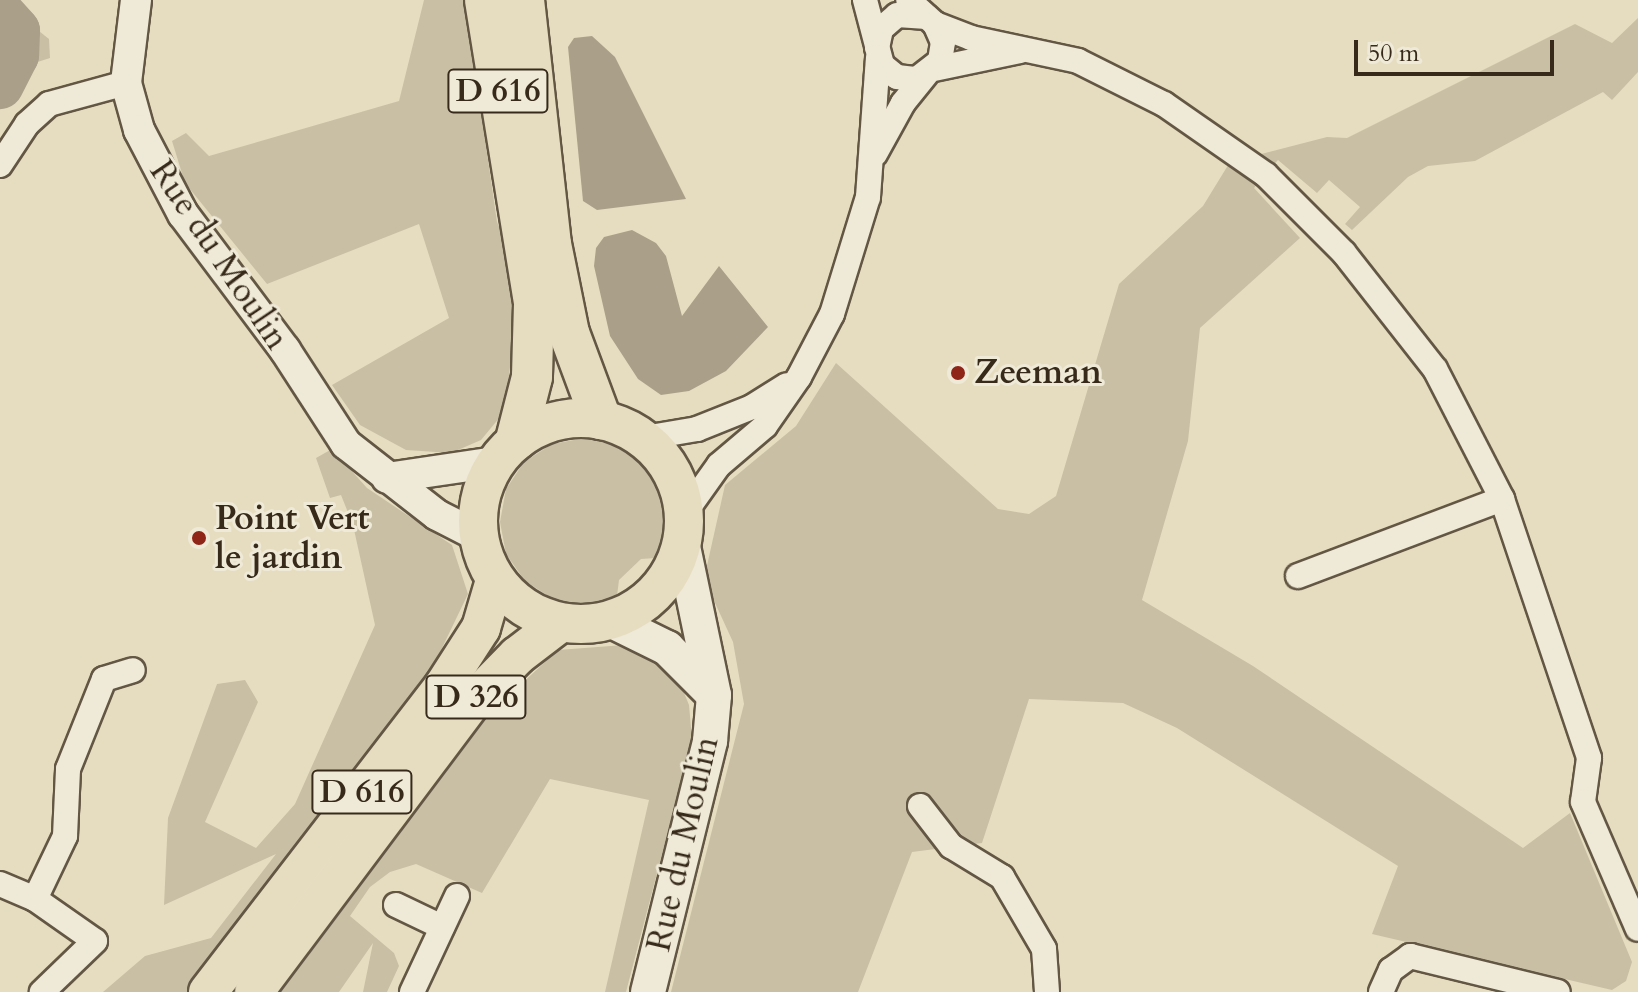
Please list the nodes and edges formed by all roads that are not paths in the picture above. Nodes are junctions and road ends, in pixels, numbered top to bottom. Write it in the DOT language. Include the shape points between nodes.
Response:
graph roads {
  1 [pos="136,0"];
  2 [pos="485,0"];
  3 [pos="524,0"];
  4 [pos="865,0"];
  5 [pos="908,0"];
  6 [pos="931,20"];
  7 [pos="1034,48"];
  8 [pos="877,52"];
  9 [pos="930,72"];
  10 [pos="126,83"];
  11 [pos="870,163"];
  12 [pos="0,165"];
  13 [pos="799,377"];
  14 [pos="601,419"];
  15 [pos="644,438"];
  16 [pos="506,451"];
  17 [pos="387,478"];
  18 [pos="1502,499"];
  19 [pos="683,528"];
  20 [pos="478,536"];
  21 [pos="1298,576"];
  22 [pos="495,580"];
  23 [pos="610,620"];
  24 [pos="560,623"];
  25 [pos="133,670"];
  26 [pos="714,695"];
  27 [pos="406,786"];
  28 [pos="920,806"];
  29 [pos="0,884"];
  30 [pos="457,896"];
  31 [pos="35,899"];
  32 [pos="396,905"];
  33 [pos="442,927"];
  34 [pos="1638,929"];
  35 [pos="42,992"];
  36 [pos="208,992"];
  37 [pos="254,992"];
  38 [pos="412,992"];
  39 [pos="648,992"];
  40 [pos="1047,992"];
  41 [pos="1381,992"];
  42 [pos="1558,992"];
  1 -- 10 [label="street, Rue du Moulin"];
  2 -- 16 [label="highway, D 616" via="534,304 532,377"];
  3 -- 14 [label="highway, D 616" via="551,244 569,333"];
  4 -- 8 [label="street"];
  5 -- 6 [label="street"];
  6 -- 7 [label="street" via="971,38"];
  6 -- 8 [label="street" via="897,15 881,29"];
  6 -- 9 [label="street" via="943,42"];
  7 -- 9 [label="street"];
  7 -- 18 [label="street" via="1078,61 1164,104 1266,175 1344,253 1435,369"];
  8 -- 9 [label="street" via="897,77"];
  8 -- 11 [label="street"];
  9 -- 11 [label="street" via="903,103"];
  10 -- 12 [label="street" via="49,104 27,124"];
  10 -- 17 [label="street, Rue du Moulin" via="139,130 183,214 285,350 346,444"];
  11 -- 13 [label="street" via="868,197 832,314"];
  13 -- 15 [label="street" via="752,407 697,429"];
  13 -- 19 [label="street" via="765,426 719,465"];
  14 -- 15 [label="main road"];
  14 -- 16 [label="main road" via="571,417 542,424"];
  15 -- 19 [label="main road" via="678,485"];
  16 -- 17 [label="street"];
  16 -- 20 [label="main road" via="477,510"];
  17 -- 20 [label="street, Rue du Moulin" via="437,515"];
  18 -- 21 [label="street"];
  18 -- 34 [label="street" via="1589,758 1583,802"];
  19 -- 23 [label="main road" via="671,572 651,597"];
  19 -- 26 [label="main road, Rue du Moulin"];
  20 -- 22 [label="main road"];
  22 -- 24 [label="main road" via="514,601"];
  22 -- 36 [label="main road, D 616" via="481,628 443,687"];
  23 -- 24 [label="main road"];
  23 -- 26 [label="main road, Rue du Moulin" via="667,648"];
  24 -- 27 [label="main road, D 326" via="517,656 471,703"];
  25 -- 31 [label="street" via="104,679 68,769 65,836"];
  26 -- 39 [label="main road, Rue du Moulin" via="710,741"];
  27 -- 37 [label="main road, D 616"];
  28 -- 40 [label="street" via="951,846 1002,877 1044,949"];
  29 -- 31 [label="street"];
  30 -- 33 [label="street"];
  31 -- 35 [label="street" via="95,941"];
  32 -- 33 [label="street"];
  33 -- 38 [label="street"];
  41 -- 42 [label="street" via="1391,970 1410,956"];
}
